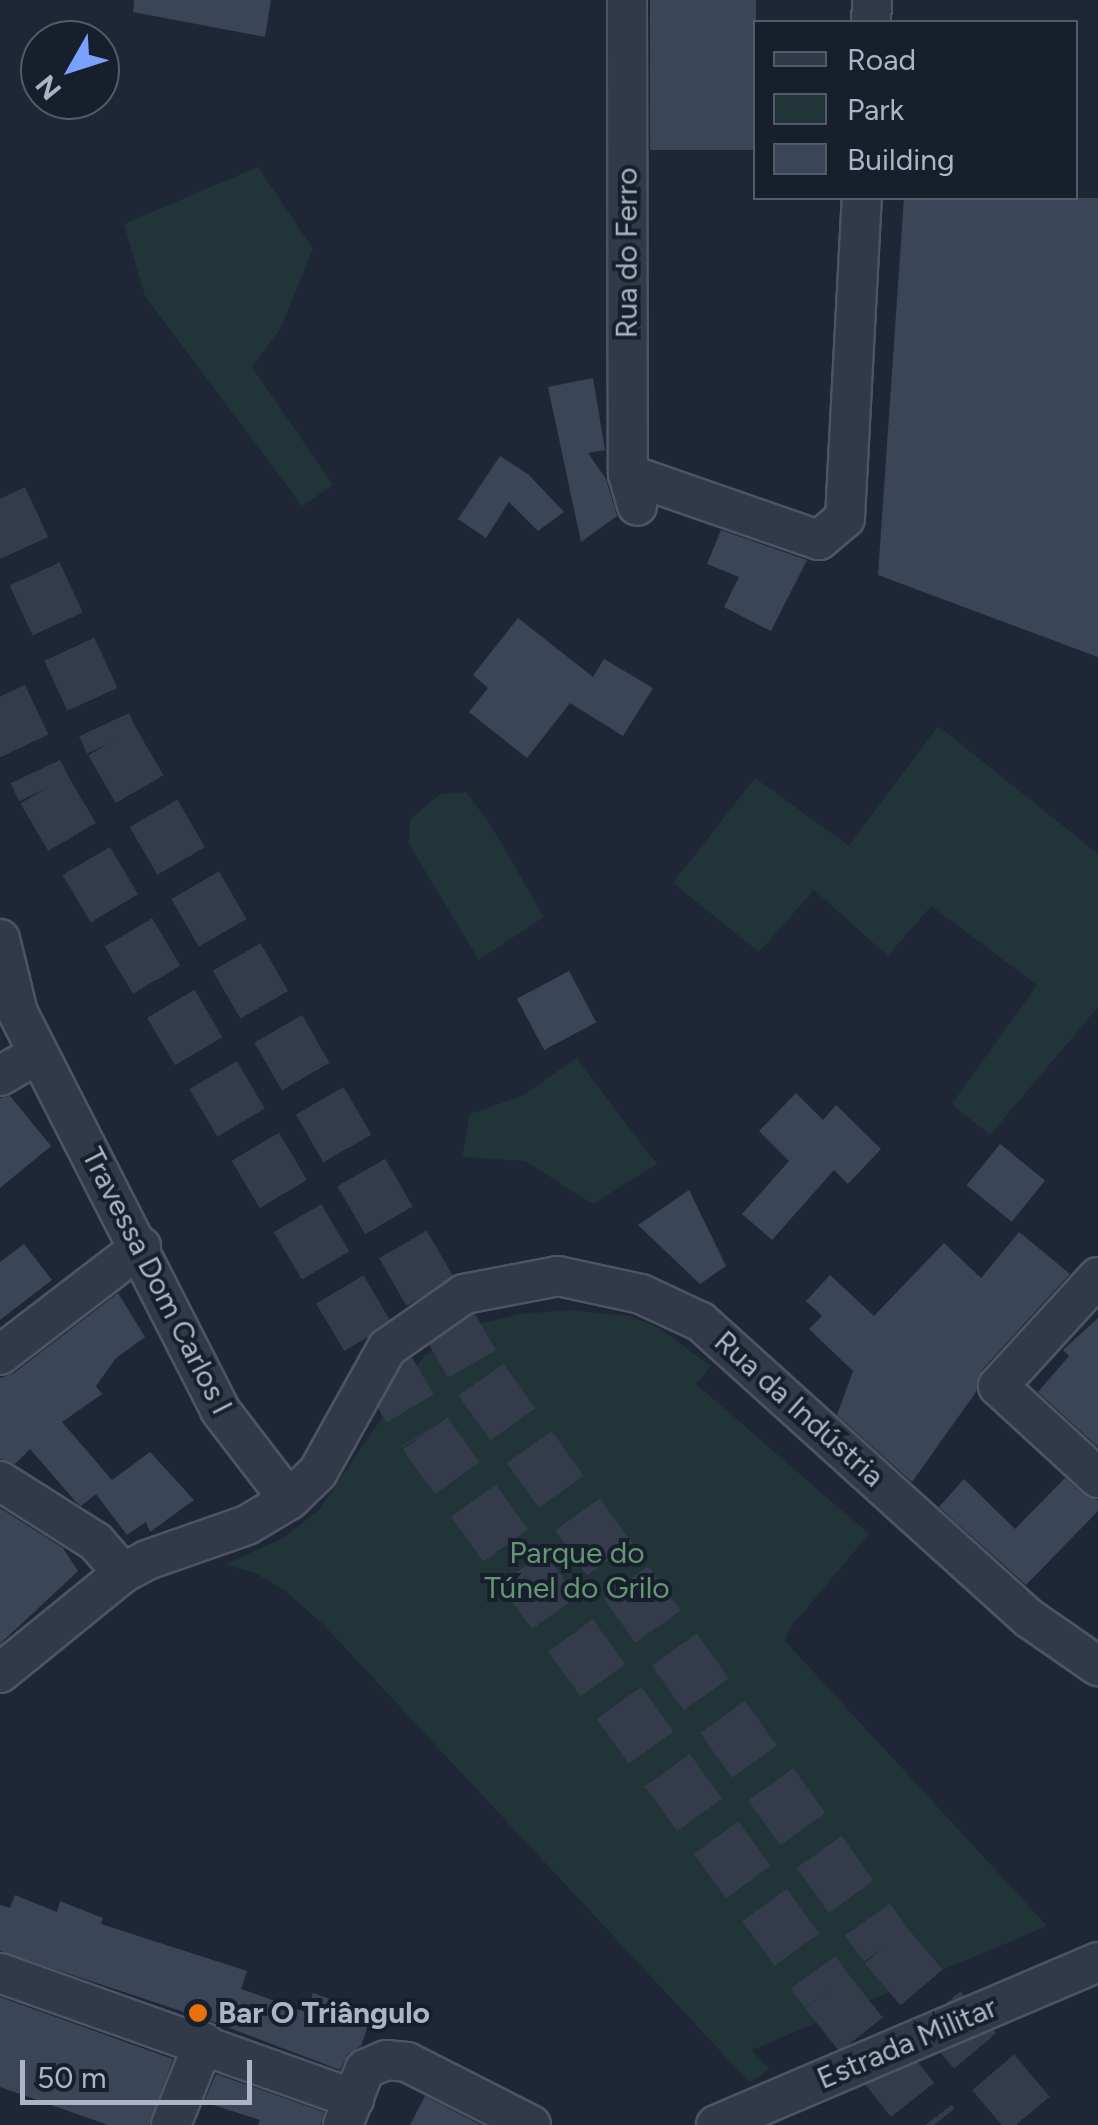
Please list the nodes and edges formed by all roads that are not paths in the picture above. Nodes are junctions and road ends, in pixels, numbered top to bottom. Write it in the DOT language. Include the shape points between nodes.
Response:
graph roads {
  1 [pos="627,0"];
  2 [pos="862,200"];
  3 [pos="0,938"];
  4 [pos="38,1054"];
  5 [pos="0,1076"];
  6 [pos="140,1247"];
  7 [pos="1098,1277"];
  8 [pos="0,1354"];
  9 [pos="1098,1478"];
  10 [pos="0,1481"];
  11 [pos="289,1500"];
  12 [pos="123,1574"];
  13 [pos="1098,1666"];
  14 [pos="0,1674"];
  15 [pos="1098,1962"];
  16 [pos="3,1984"];
  17 [pos="204,2042"];
  18 [pos="348,2112"];
  19 [pos="172,2125"];
  20 [pos="531,2125"];
  21 [pos="716,2125"];
  1 -- 2 [label="street, Rua do Ferro" via="633,490 818,540 845,518"];
  3 -- 4 [label="street, Travessa Dom Carlos I" via="18,1014"];
  4 -- 5 [label="street"];
  4 -- 6 [label="street, Travessa Dom Carlos I"];
  6 -- 8 [label="street"];
  6 -- 11 [label="street, Travessa Dom Carlos I" via="220,1410"];
  7 -- 9 [label="street" via="998,1386"];
  10 -- 12 [label="street" via="96,1542"];
  11 -- 12 [label="street, Rua da Indústria" via="247,1525"];
  11 -- 13 [label="street, Rua da Indústria" via="318,1472 387,1348 464,1294 558,1276 641,1294 701,1322 1030,1618"];
  12 -- 14 [label="street, Rua da Indústria"];
  15 -- 21 [label="street, Estrada Militar"];
  16 -- 17 [label="street"];
  17 -- 18 [label="street"];
  17 -- 19 [label="street"];
  18 -- 20 [label="street" via="365,2070 386,2060 407,2062"];
}
